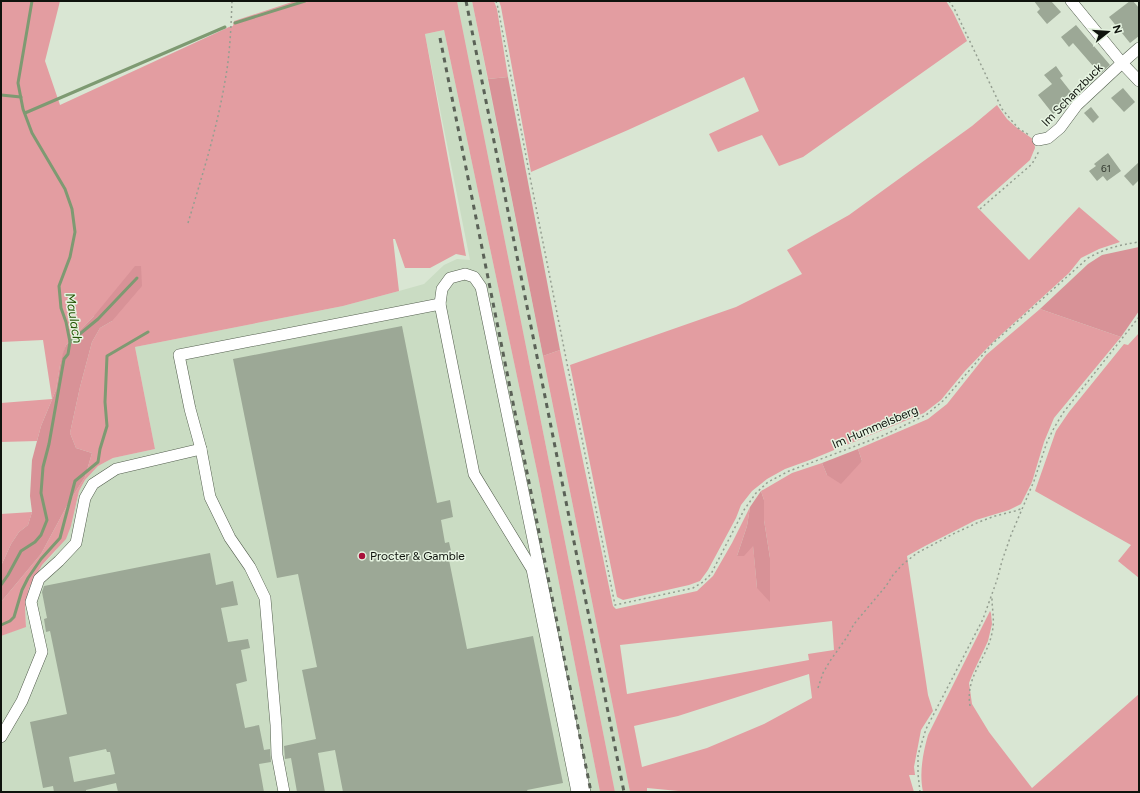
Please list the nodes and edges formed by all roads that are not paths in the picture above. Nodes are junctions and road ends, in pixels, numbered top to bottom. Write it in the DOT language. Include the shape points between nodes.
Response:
graph roads {
  1 [pos="1071,1"];
  2 [pos="1139,48"];
  3 [pos="1122,63"];
  4 [pos="1139,81"];
  5 [pos="1038,140"];
  6 [pos="440,304"];
  7 [pos="201,448"];
  8 [pos="1,738"];
  9 [pos="284,792"];
  10 [pos="577,792"];
  11 [pos="585,792"];
  1 -- 3 [label="street, Im Schanzbuck"];
  2 -- 3 [label="street, Im Schanzbuck"];
  3 -- 4 [label="street, Im Schanzbuck"];
  3 -- 5 [label="street, Im Schanzbuck" via="1077,105 1060,128 1048,138"];
  6 -- 7 [label="street" via="179,355"];
  6 -- 10 [label="street" via="474,474 532,569"];
  6 -- 11 [label="street" via="442,289 450,278 465,274 474,276 481,287"];
  7 -- 8 [label="street" via="116,469 93,484 86,498 76,543 38,579 31,602 42,652 22,701"];
  7 -- 9 [label="street" via="210,497 230,538 250,567 265,598 277,755"];
}
